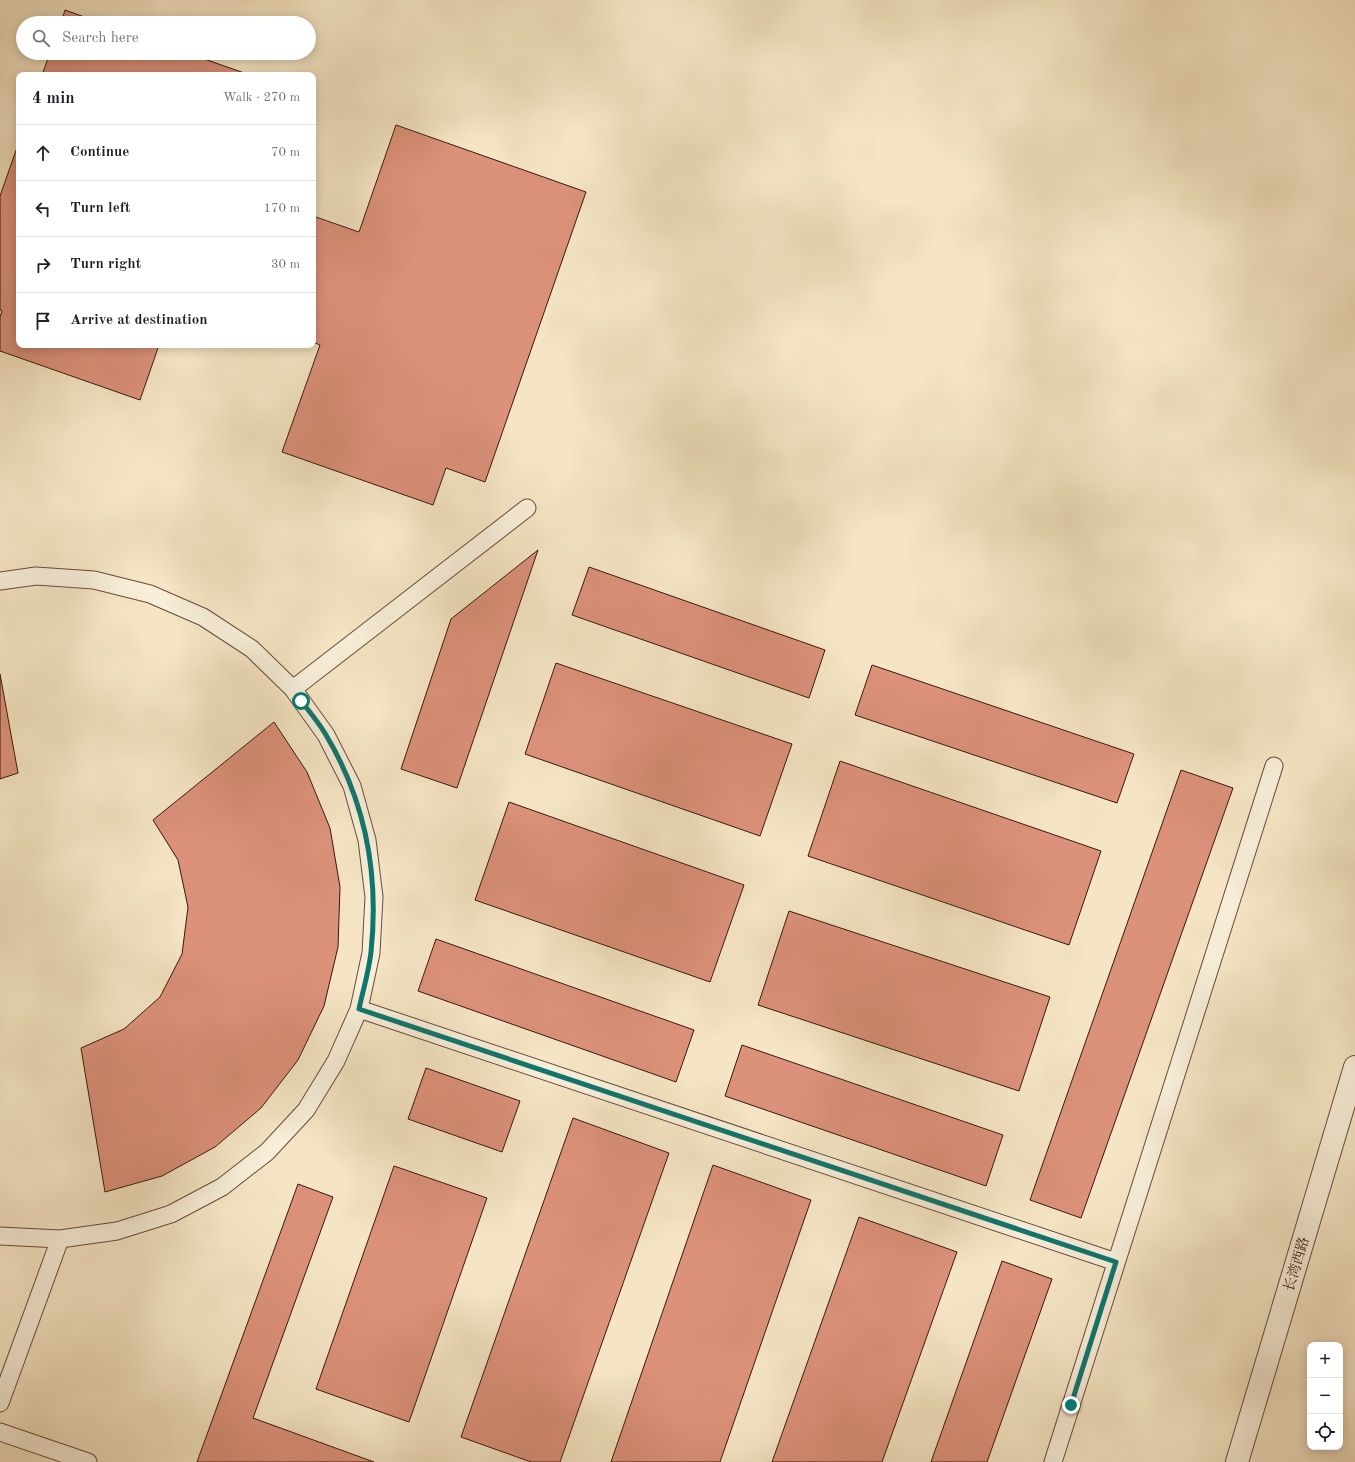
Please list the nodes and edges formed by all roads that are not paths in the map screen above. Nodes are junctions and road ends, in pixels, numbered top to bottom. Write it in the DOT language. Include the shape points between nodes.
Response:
graph roads {
  1 [pos="527,508"];
  2 [pos="0,581"];
  3 [pos="293,689"];
  4 [pos="1274,766"];
  5 [pos="359,1009"];
  6 [pos="1355,1067"];
  7 [pos="0,1236"];
  8 [pos="60,1239"];
  9 [pos="1116,1262"];
  10 [pos="0,1403"];
  11 [pos="0,1432"];
  12 [pos="88,1462"];
  13 [pos="1053,1462"];
  14 [pos="1237,1462"];
  1 -- 3 [label="lane"];
  2 -- 3 [label="lane" via="36,576 94,580 150,594 203,617 252,649"];
  3 -- 5 [label="lane" via="326,735 352,786 368,840 374,897 371,953"];
  4 -- 9 [label="lane"];
  5 -- 8 [label="lane" via="336,1061 306,1110 267,1152 222,1187 171,1214 117,1231"];
  5 -- 9 [label="lane"];
  6 -- 14 [label="street, 长湾西路"];
  7 -- 8 [label="lane"];
  8 -- 10 [label="lane"];
  9 -- 13 [label="lane"];
  11 -- 12 [label="lane"];
}
